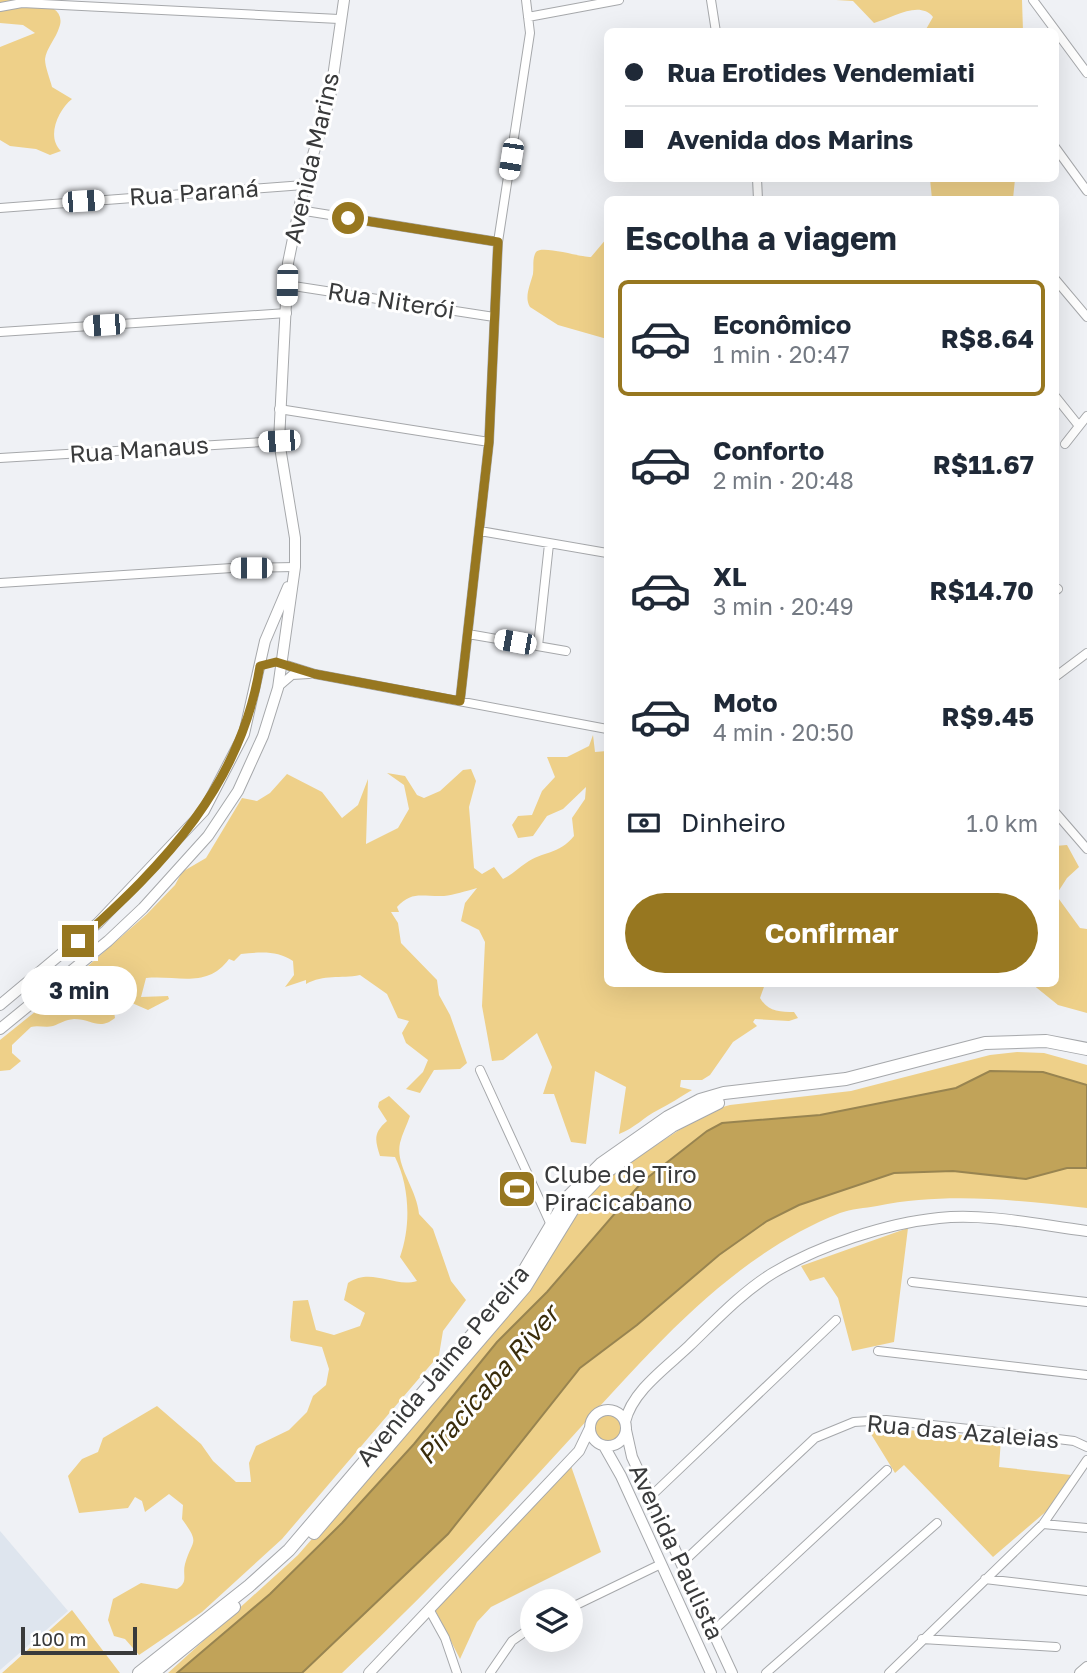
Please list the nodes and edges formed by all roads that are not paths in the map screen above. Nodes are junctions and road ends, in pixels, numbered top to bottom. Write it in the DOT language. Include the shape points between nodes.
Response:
graph roads {
  1 [pos="344,0"];
  2 [pos="526,0"];
  3 [pos="618,0"];
  4 [pos="711,0"];
  5 [pos="1033,0"];
  6 [pos="0,7"];
  7 [pos="528,17"];
  8 [pos="339,19"];
  9 [pos="715,28"];
  10 [pos="1054,28"];
  11 [pos="1059,35"];
  12 [pos="1087,73"];
  13 [pos="1059,152"];
  14 [pos="304,185"];
  15 [pos="1087,191"];
  16 [pos="0,208"];
  17 [pos="299,210"];
  18 [pos="498,242"];
  19 [pos="1059,284"];
  20 [pos="287,285"];
  21 [pos="287,313"];
  22 [pos="494,317"];
  23 [pos="1087,317"];
  24 [pos="0,332"];
  25 [pos="1059,401"];
  26 [pos="279,409"];
  27 [pos="1087,416"];
  28 [pos="1079,426"];
  29 [pos="279,441"];
  30 [pos="489,442"];
  31 [pos="1065,444"];
  32 [pos="0,458"];
  33 [pos="480,531"];
  34 [pos="549,544"];
  35 [pos="604,553"];
  36 [pos="295,567"];
  37 [pos="0,583"];
  38 [pos="468,634"];
  39 [pos="538,646"];
  40 [pos="566,651"];
  41 [pos="1087,653"];
  42 [pos="280,663"];
  43 [pos="260,666"];
  44 [pos="315,674"];
  45 [pos="1059,674"];
  46 [pos="278,688"];
  47 [pos="254,695"];
  48 [pos="460,701"];
  49 [pos="604,728"];
  50 [pos="1059,817"];
  51 [pos="1087,849"];
  52 [pos="0,1005"];
  53 [pos="0,1029"];
  54 [pos="1087,1049"];
  55 [pos="1087,1058"];
  56 [pos="480,1070"];
  57 [pos="553,1228"];
  58 [pos="1087,1231"];
  59 [pos="912,1282"];
  60 [pos="1087,1302"];
  61 [pos="836,1320"];
  62 [pos="878,1351"];
  63 [pos="1087,1375"];
  64 [pos="632,1402"];
  65 [pos="611,1410"];
  66 [pos="625,1426"];
  67 [pos="590,1428"];
  68 [pos="603,1445"];
  69 [pos="1087,1447"];
  70 [pos="579,1451"];
  71 [pos="632,1457"];
  72 [pos="1087,1460"];
  73 [pos="614,1461"];
  74 [pos="1084,1469"];
  75 [pos="887,1470"];
  76 [pos="650,1497"];
  77 [pos="937,1523"];
  78 [pos="1043,1524"];
  79 [pos="1087,1528"];
  80 [pos="661,1564"];
  81 [pos="681,1564"];
  82 [pos="985,1579"];
  83 [pos="1087,1591"];
  84 [pos="583,1602"];
  85 [pos="429,1609"];
  86 [pos="520,1636"];
  87 [pos="714,1636"];
  88 [pos="922,1639"];
  89 [pos="1056,1647"];
  90 [pos="700,1650"];
  91 [pos="1087,1667"];
  92 [pos="728,1671"];
  93 [pos="139,1673"];
  94 [pos="153,1673"];
  95 [pos="369,1673"];
  96 [pos="457,1673"];
  97 [pos="490,1673"];
  98 [pos="711,1673"];
  99 [pos="766,1673"];
  100 [pos="889,1673"];
  101 [pos="1080,1673"];
  1 -- 8 [label="street, Avenida Marins"];
  2 -- 7 [label="street"];
  3 -- 7 [label="street"];
  4 -- 9 [label="street"];
  5 -- 10 [label="street"];
  6 -- 8 [label="street" via="22,3"];
  7 -- 18 [label="street" via="530,33"];
  8 -- 14 [label="street, Avenida Marins" via="330,99"];
  11 -- 12 [label="street"];
  13 -- 15 [label="street"];
  14 -- 16 [label="street, Rua Paraná"];
  14 -- 17 [label="street, Avenida Marins"];
  17 -- 18 [label="street"];
  17 -- 20 [label="street, Avenida Marins" via="290,244"];
  18 -- 22 [label="street"];
  19 -- 23 [label="street"];
  20 -- 21 [label="street, Avenida Marins"];
  20 -- 22 [label="street, Rua Niterói"];
  21 -- 24 [label="street"];
  21 -- 26 [label="street, Avenida Marins"];
  22 -- 30 [label="street"];
  25 -- 28 [label="street"];
  26 -- 29 [label="street, Avenida Marins"];
  26 -- 30 [label="street"];
  27 -- 28 [label="street"];
  28 -- 31 [label="street"];
  29 -- 32 [label="street, Rua Manaus"];
  29 -- 36 [label="street, Avenida Marins" via="295,538"];
  30 -- 33 [label="street"];
  33 -- 34 [label="street"];
  33 -- 38 [label="street"];
  34 -- 35 [label="street"];
  34 -- 39 [label="street"];
  36 -- 37 [label="street"];
  36 -- 42 [label="street"];
  36 -- 43 [label="street" via="265,641"];
  38 -- 39 [label="street"];
  38 -- 48 [label="street"];
  39 -- 40 [label="street"];
  41 -- 45 [label="street"];
  42 -- 43 [label="street"];
  42 -- 44 [label="street"];
  42 -- 46 [label="street"];
  43 -- 47 [label="street"];
  44 -- 46 [label="street" via="292,675"];
  44 -- 48 [label="street"];
  46 -- 47 [label="street" via="264,702"];
  46 -- 53 [label="street" via="252,764 219,823 116,933"];
  47 -- 52 [label="street" via="244,734 227,771 188,832 97,923"];
  48 -- 49 [label="street"];
  50 -- 51 [label="street"];
  54 -- 57 [label="main road, Avenida Jaime Pereira" via="1046,1041 985,1043 846,1079 723,1093 700,1100 601,1164 568,1197"];
  55 -- 57 [label="main road, Avenida Jaime Pereira" via="1044,1048 988,1049 848,1087 704,1107 599,1177"];
  56 -- 57 [label="street"];
  57 -- 93 [label="main road, Avenida Jaime Pereira" via="518,1281 289,1550"];
  57 -- 94 [label="main road, Avenida Jaime Pereira" via="525,1287 296,1553"];
  58 -- 64 [label="street" via="982,1218 941,1218 855,1237 773,1273 719,1317"];
  59 -- 60 [label="street"];
  61 -- 76 [label="street"];
  62 -- 63 [label="street"];
  64 -- 65 [label="street"];
  64 -- 66 [label="street"];
  65 -- 66 [label="street"];
  65 -- 67 [label="street" via="594,1416"];
  66 -- 68 [label="street" via="615,1444"];
  66 -- 71 [label="street, Avenida Paulista"];
  67 -- 68 [label="street" via="594,1439"];
  67 -- 70 [label="street"];
  68 -- 70 [label="street"];
  68 -- 73 [label="street, Avenida Paulista"];
  69 -- 81 [label="street, Rua das Azaleias" via="1074,1441 886,1420 854,1422 815,1438"];
  70 -- 85 [label="street"];
  71 -- 73 [label="street" via="622,1455"];
  71 -- 76 [label="street, Avenida Paulista"];
  72 -- 74 [label="street"];
  73 -- 80 [label="street, Avenida Paulista"];
  74 -- 78 [label="street"];
  75 -- 87 [label="street"];
  76 -- 81 [label="street, Avenida Paulista"];
  77 -- 99 [label="street"];
  78 -- 79 [label="street"];
  78 -- 82 [label="street"];
  80 -- 84 [label="street"];
  80 -- 90 [label="street, Avenida Paulista"];
  81 -- 87 [label="street, Avenida Paulista"];
  82 -- 83 [label="street"];
  82 -- 88 [label="street"];
  85 -- 95 [label="street"];
  85 -- 96 [label="street"];
  86 -- 97 [label="street"];
  87 -- 90 [label="street"];
  87 -- 92 [label="street, Avenida Paulista"];
  88 -- 89 [label="street"];
  88 -- 100 [label="street"];
  90 -- 98 [label="street, Avenida Paulista"];
  91 -- 101 [label="street"];
}
